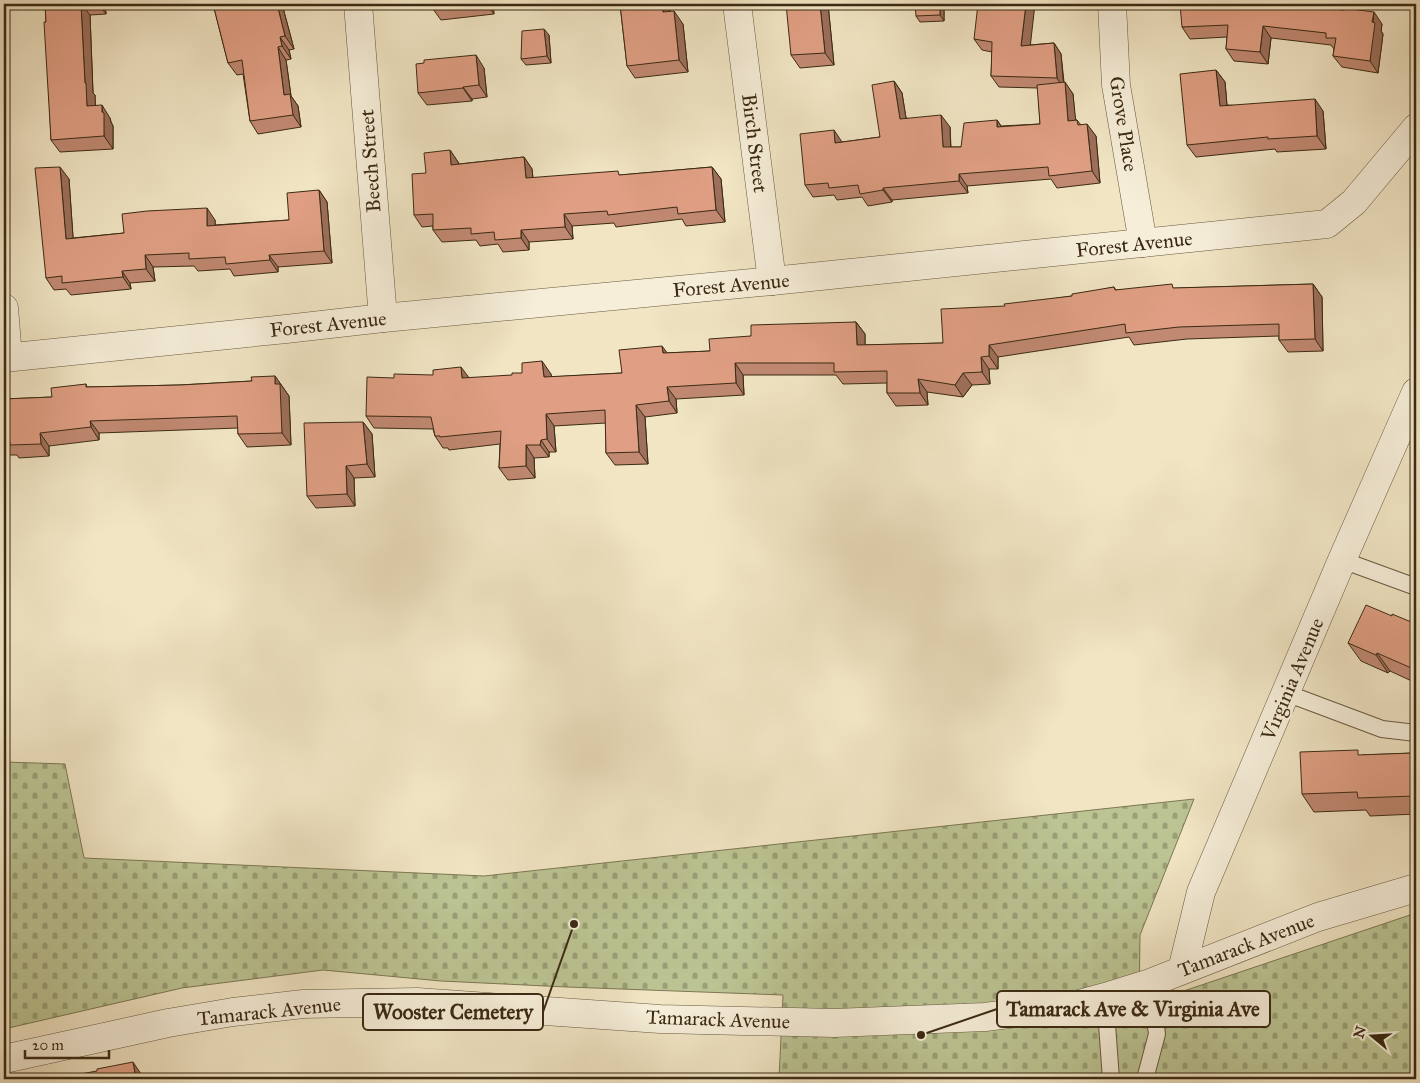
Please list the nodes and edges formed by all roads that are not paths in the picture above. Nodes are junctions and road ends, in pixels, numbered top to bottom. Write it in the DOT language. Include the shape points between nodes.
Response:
graph roads {
  1 [pos="358,4"];
  2 [pos="737,4"];
  3 [pos="1112,4"];
  4 [pos="1416,128"];
  5 [pos="1143,243"];
  6 [pos="772,281"];
  7 [pos="4,308"];
  8 [pos="383,318"];
  9 [pos="6,358"];
  10 [pos="1416,392"];
  11 [pos="1342,560"];
  12 [pos="1416,586"];
  13 [pos="1286,692"];
  14 [pos="1416,733"];
  15 [pos="1416,888"];
  16 [pos="1182,970"];
  17 [pos="1150,983"];
  18 [pos="1105,997"];
  19 [pos="4,1059"];
  20 [pos="1111,1079"];
  21 [pos="1145,1079"];
  1 -- 8 [label="street, Beech Street"];
  2 -- 6 [label="street, Birch Street"];
  3 -- 5 [label="street, Grove Place" via="1116,84"];
  4 -- 5 [label="street, Forest Avenue" via="1354,202 1327,224"];
  5 -- 6 [label="street, Forest Avenue"];
  6 -- 8 [label="street, Forest Avenue"];
  7 -- 9 [label="street"];
  8 -- 9 [label="street, Forest Avenue"];
  10 -- 11 [label="street, Virginia Avenue"];
  11 -- 12 [label="lane"];
  11 -- 13 [label="street, Virginia Avenue"];
  13 -- 14 [label="lane" via="1382,729"];
  13 -- 16 [label="street, Virginia Avenue" via="1201,892"];
  15 -- 16 [label="street, Tamarack Avenue" via="1318,917"];
  16 -- 17 [label="street, Tamarack Avenue"];
  17 -- 18 [label="street, Tamarack Avenue"];
  17 -- 21 [label="lane" via="1157,1034"];
  18 -- 19 [label="street, Tamarack Avenue" via="1072,1006 985,1017 834,1023 660,1018 417,1002 303,1004 168,1023"];
  18 -- 20 [label="lane"];
}
